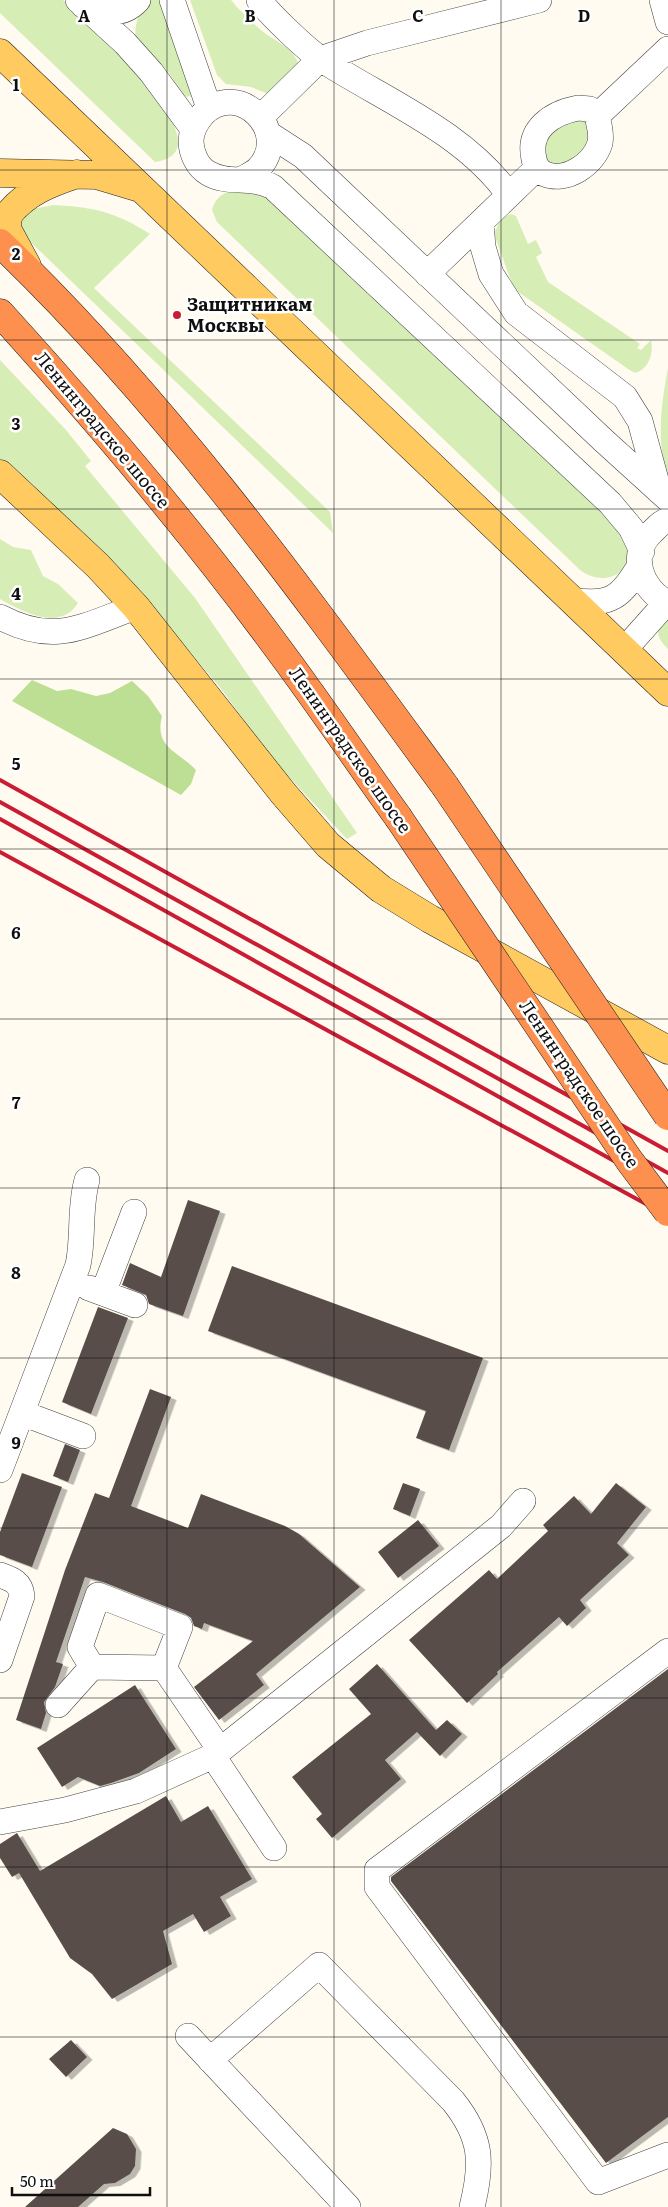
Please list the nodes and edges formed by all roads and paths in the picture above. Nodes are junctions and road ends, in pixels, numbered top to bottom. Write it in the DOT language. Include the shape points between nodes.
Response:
graph roads {
  1 [pos="138,0"];
  2 [pos="172,0"];
  3 [pos="259,0"];
  4 [pos="539,0"];
  5 [pos="662,0"];
  6 [pos="81,3"];
  7 [pos="668,22"];
  8 [pos="668,49"];
  9 [pos="0,53"];
  10 [pos="320,59"];
  11 [pos="209,108"];
  12 [pos="598,116"];
  13 [pos="265,125"];
  14 [pos="194,129"];
  15 [pos="536,168"];
  16 [pos="0,173"];
  17 [pos="77,174"];
  18 [pos="242,179"];
  19 [pos="141,188"];
  20 [pos="509,195"];
  21 [pos="481,222"];
  22 [pos="0,243"];
  23 [pos="32,273"];
  24 [pos="427,274"];
  25 [pos="0,312"];
  26 [pos="0,474"];
  27 [pos="663,495"];
  28 [pos="668,520"];
  29 [pos="641,558"];
  30 [pos="572,600"];
  31 [pos="667,603"];
  32 [pos="136,607"];
  33 [pos="0,617"];
  34 [pos="624,650"];
  35 [pos="668,692"];
  36 [pos="668,1050"];
  37 [pos="668,1116"];
  38 [pos="87,1180"];
  39 [pos="134,1212"];
  40 [pos="668,1212"];
  41 [pos="72,1282"];
  42 [pos="103,1293"];
  43 [pos="135,1305"];
  44 [pos="22,1413"];
  45 [pos="83,1436"];
  46 [pos="0,1470"];
  47 [pos="524,1500"];
  48 [pos="0,1575"];
  49 [pos="668,1651"];
  50 [pos="0,1660"];
  51 [pos="92,1667"];
  52 [pos="164,1668"];
  53 [pos="58,1705"];
  54 [pos="216,1753"];
  55 [pos="0,1822"];
  56 [pos="274,1848"];
  57 [pos="188,2036"];
  58 [pos="210,2060"];
  59 [pos="668,2155"];
  60 [pos="348,2207"];
  61 [pos="472,2207"];
  1 -- 6 [label="street" via="126,10 105,13"];
  2 -- 11 [label="street"];
  3 -- 10 [label="street"];
  4 -- 10 [label="street" via="366,43"];
  5 -- 7 [label="street"];
  6 -- 14 [label="street" via="125,43"];
  8 -- 12 [label="street"];
  9 -- 19 [label="main road"];
  10 -- 13 [label="street"];
  10 -- 20 [label="street" via="461,145 494,174"];
  11 -- 13 [label="street" via="227,102 246,105"];
  11 -- 14 [label="street" via="196,121"];
  12 -- 15 [label="street" via="600,143 588,162 569,175 544,174"];
  12 -- 15 [label="street" via="590,109 578,108 554,115 535,135 532,146"];
  13 -- 18 [label="street" via="268,153 258,169"];
  13 -- 24 [label="street" via="303,156"];
  14 -- 18 [label="street" via="191,139 194,158 206,172 223,180"];
  15 -- 20 [label="street"];
  16 -- 17 [label="main road"];
  17 -- 19 [label="main road" via="97,175"];
  17 -- 23 [label="main road" via="47,184 27,196 8,215 7,229"];
  18 -- 29 [label="street" via="261,181 273,187 610,503 631,528"];
  19 -- 30 [label="main road"];
  20 -- 21 [label="street"];
  21 -- 24 [label="street"];
  21 -- 27 [label="street" via="483,247 491,274 516,313 625,397 640,421"];
  22 -- 23 [label="highway"];
  23 -- 37 [label="highway, bridge" via="121,370 208,473 325,622 445,786"];
  24 -- 27 [label="street"];
  25 -- 40 [label="highway, Ленинградское шоссе, bridge" via="81,402 282,653 398,818 629,1160"];
  26 -- 32 [label="main road" via="98,566"];
  28 -- 29 [label="street" via="645,538"];
  29 -- 30 [label="street" via="628,586 608,600 591,603"];
  29 -- 31 [label="street" via="647,587"];
  30 -- 34 [label="main road"];
  31 -- 34 [label="street"];
  32 -- 33 [label="street" via="60,633 20,628"];
  32 -- 36 [label="main road" via="328,845 381,889 430,920"];
  34 -- 35 [label="main road"];
  38 -- 41 [label="street" via="81,1213 82,1247"];
  39 -- 42 [label="street"];
  41 -- 42 [label="street"];
  41 -- 44 [label="street"];
  42 -- 43 [label="street"];
  44 -- 45 [label="street"];
  44 -- 46 [label="street"];
  47 -- 54 [label="street" via="501,1526"];
  48 -- 50 [label="street" via="15,1581 22,1589 22,1596"];
  49 -- 59 [label="street" via="377,1870 378,1887 598,2182"];
  51 -- 52 [label="street"];
  51 -- 52 [label="street" via="80,1647 98,1595 180,1627"];
  51 -- 53 [label="street"];
  52 -- 54 [label="street"];
  54 -- 55 [label="street" via="136,1791 65,1810"];
  54 -- 56 [label="street"];
  57 -- 58 [label="street"];
  58 -- 60 [label="street"];
  58 -- 61 [label="street" via="320,1965 466,2118 478,2144 480,2178"];
}
